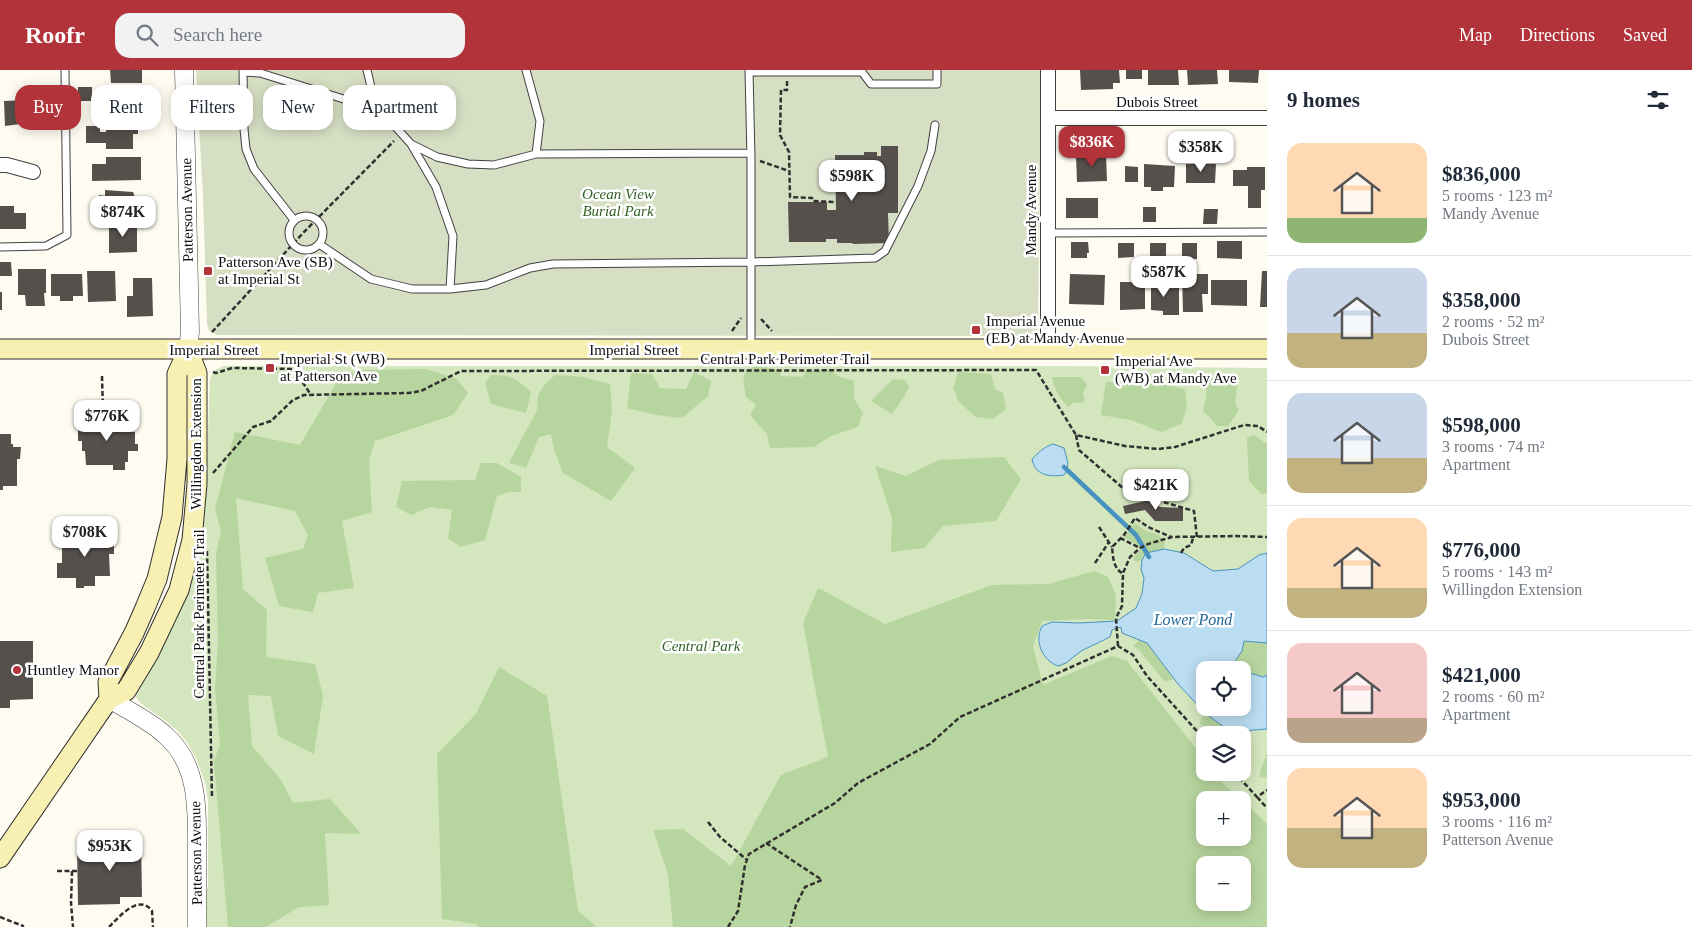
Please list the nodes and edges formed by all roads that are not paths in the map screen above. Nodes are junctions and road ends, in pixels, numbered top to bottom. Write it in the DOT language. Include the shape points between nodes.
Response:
graph roads {
  1 [pos="65,70"];
  2 [pos="184,70"];
  3 [pos="367,70"];
  4 [pos="526,70"];
  5 [pos="937,70"];
  6 [pos="1048,70"];
  7 [pos="243,71"];
  8 [pos="749,71"];
  9 [pos="370,85"];
  10 [pos="343,99"];
  11 [pos="1048,118"];
  12 [pos="1267,118"];
  13 [pos="935,125"];
  14 [pos="398,130"];
  15 [pos="411,144"];
  16 [pos="536,154"];
  17 [pos="751,156"];
  18 [pos="0,164"];
  19 [pos="33,172"];
  20 [pos="294,220"];
  21 [pos="1267,232"];
  22 [pos="1047,233"];
  23 [pos="319,244"];
  24 [pos="0,247"];
  25 [pos="751,262"];
  26 [pos="450,289"];
  27 [pos="0,349"];
  28 [pos="1267,349"];
  29 [pos="188,350"];
  30 [pos="751,350"];
  31 [pos="1048,350"];
  32 [pos="109,699"];
  33 [pos="0,858"];
  34 [pos="197,927"];
  1 -- 24 [label="lane" via="67,235 46,246"];
  2 -- 29 [label="street, Patterson Avenue"];
  3 -- 9 [label="lane"];
  4 -- 16 [label="lane" via="540,122"];
  5 -- 8 [label="lane" via="938,84 870,84 862,72"];
  6 -- 11 [label="street, Mandy Avenue"];
  7 -- 10 [label="lane" via="260,73"];
  7 -- 20 [label="lane" via="246,150 254,169"];
  8 -- 17 [label="lane"];
  11 -- 12 [label="street, Dubois Street"];
  11 -- 22 [label="street, Mandy Avenue"];
  13 -- 25 [label="lane" via="918,186 885,251 875,258"];
  14 -- 15 [label="lane"];
  15 -- 16 [label="lane" via="436,157 468,164 494,165"];
  15 -- 26 [label="lane" via="436,187 453,236"];
  16 -- 17 [label="lane"];
  17 -- 25 [label="lane"];
  18 -- 19 [label="street"];
  20 -- 23 [label="lane" via="303,215 317,219 323,234"];
  20 -- 23 [label="lane" via="288,229 293,245 309,250"];
  21 -- 22 [label="lane"];
  22 -- 31 [label="street, Mandy Avenue"];
  23 -- 26 [label="lane" via="371,279 412,289"];
  25 -- 26 [label="lane" via="553,264 530,268 486,285"];
  25 -- 30 [label="lane"];
  27 -- 29 [label="main road, Imperial Street"];
  28 -- 31 [label="main road, Imperial Street"];
  29 -- 30 [label="main road, Imperial Street"];
  29 -- 32 [label="main road, Willingdon Extension" via="177,374 177,459 172,517 157,579 146,608 108,682"];
  30 -- 31 [label="main road, Imperial Street"];
  32 -- 33 [label="main road, Willingdon Extension"];
  32 -- 34 [label="street, Patterson Avenue" via="164,734 183,756 191,774 197,810"];
}
